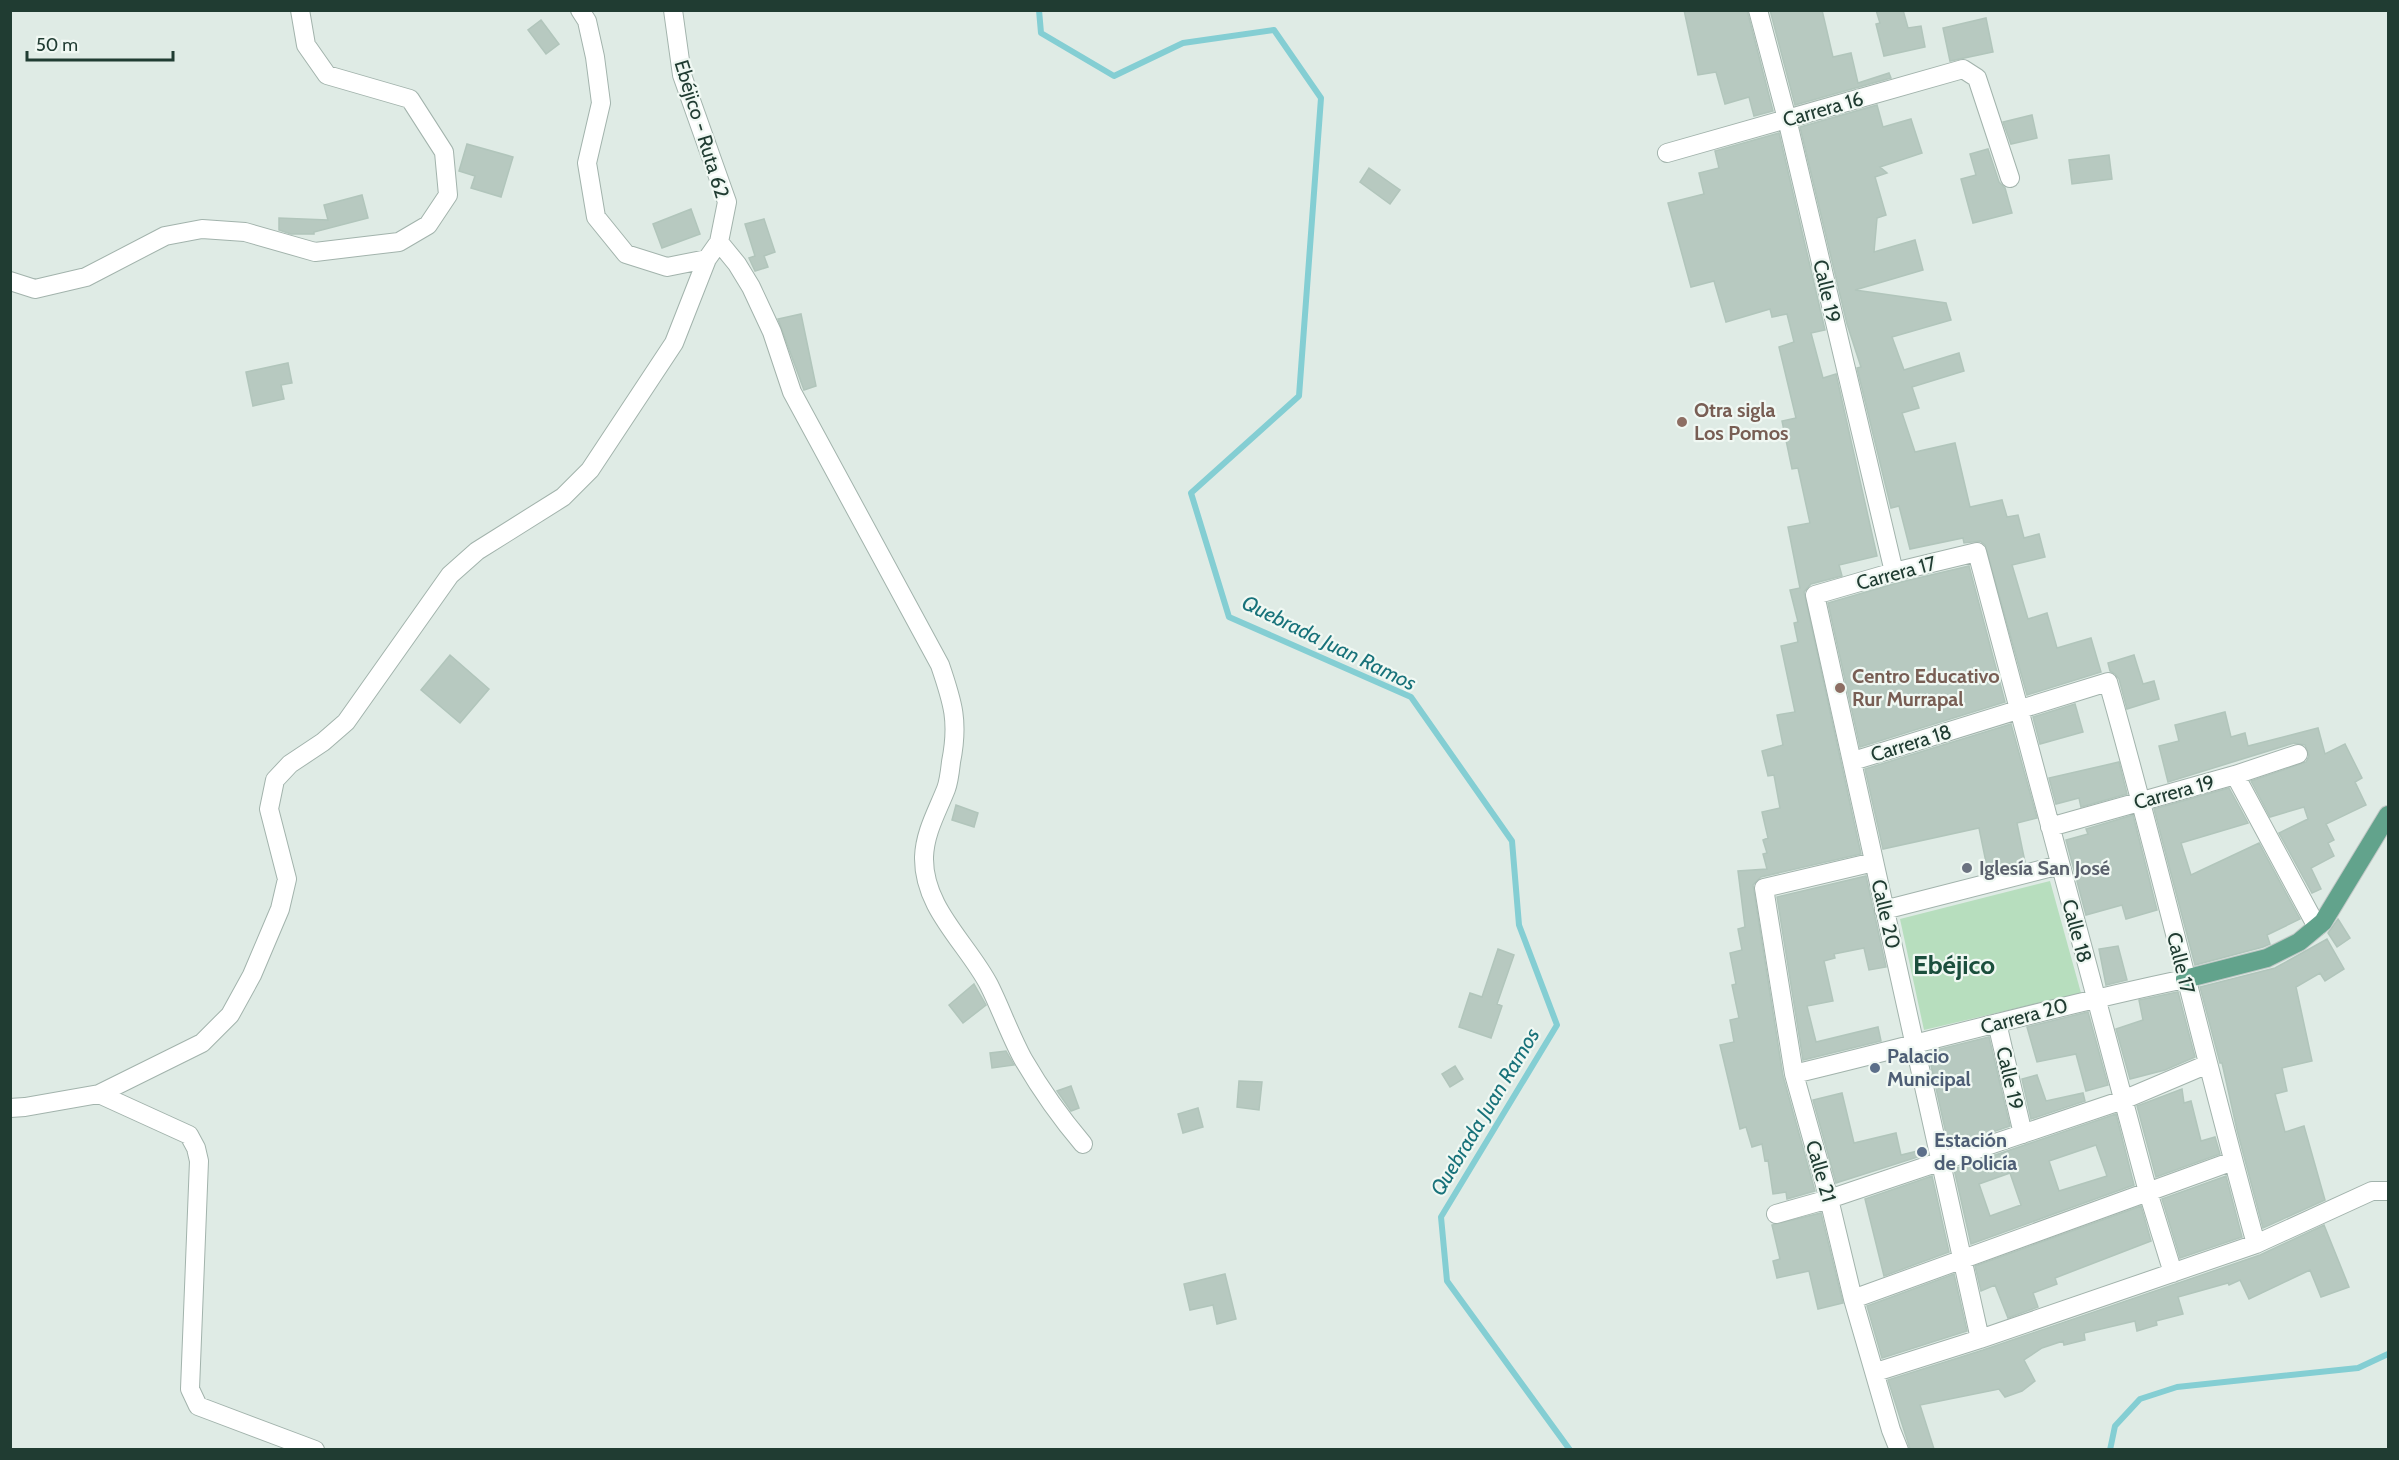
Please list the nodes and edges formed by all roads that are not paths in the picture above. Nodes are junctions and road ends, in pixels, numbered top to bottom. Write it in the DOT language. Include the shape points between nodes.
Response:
graph roads {
  1 [pos="300,10"];
  2 [pos="580,10"];
  3 [pos="673,10"];
  4 [pos="1758,10"];
  5 [pos="1787,119"];
  6 [pos="1667,153"];
  7 [pos="2010,178"];
  8 [pos="718,242"];
  9 [pos="707,259"];
  10 [pos="10,281"];
  11 [pos="1977,552"];
  12 [pos="1894,572"];
  13 [pos="1815,595"];
  14 [pos="2108,682"];
  15 [pos="2018,710"];
  16 [pos="2298,754"];
  17 [pos="1853,761"];
  18 [pos="2235,775"];
  19 [pos="2141,800"];
  20 [pos="2388,815"];
  21 [pos="2050,828"];
  22 [pos="1874,862"];
  23 [pos="2060,865"];
  24 [pos="1884,910"];
  25 [pos="2317,927"];
  26 [pos="2185,979"];
  27 [pos="2095,998"];
  28 [pos="1997,1023"];
  29 [pos="1915,1046"];
  30 [pos="2208,1064"];
  31 [pos="1794,1074"];
  32 [pos="99,1094"];
  33 [pos="2123,1100"];
  34 [pos="10,1108"];
  35 [pos="2023,1134"];
  36 [pos="1083,1144"];
  37 [pos="2233,1161"];
  38 [pos="1940,1162"];
  39 [pos="2388,1191"];
  40 [pos="2148,1192"];
  41 [pos="1829,1199"];
  42 [pos="1776,1214"];
  43 [pos="2256,1244"];
  44 [pos="1962,1260"];
  45 [pos="2173,1273"];
  46 [pos="1853,1299"];
  47 [pos="1980,1339"];
  48 [pos="1876,1372"];
  49 [pos="315,1449"];
  50 [pos="1899,1449"];
  1 -- 10 [label="street" via="306,45 327,75 410,99 444,152 448,195 428,225 399,242 315,252 245,232 202,229 165,236 86,277 35,289"];
  2 -- 9 [label="street" via="587,21 601,103 587,163 596,217 626,254 667,267"];
  3 -- 8 [label="street, Ebéjico - Ruta 62" via="682,75 727,202"];
  4 -- 5 [label="street, Calle 19"];
  5 -- 6 [label="street, Carrera 16"];
  5 -- 7 [label="street, Carrera 16" via="1963,69 1977,78"];
  5 -- 12 [label="street, Calle 19"];
  8 -- 9 [label="street, Ebéjico - Ruta 62"];
  8 -- 36 [label="street" via="751,287 772,332 792,392 940,665 954,706 956,738 947,787 925,845 929,889 988,983 1023,1058 1057,1113"];
  9 -- 32 [label="street, Ebéjico - Ruta 62" via="674,343 590,470 562,497 477,551 450,575 346,722 275,780 269,809 286,879 280,909 230,1015 202,1043"];
  11 -- 12 [label="street, Carrera 17"];
  11 -- 15 [label="street, Calle 18"];
  12 -- 13 [label="street, Carrera 17"];
  13 -- 17 [label="street, Calle 20"];
  14 -- 15 [label="street, Carrera 18"];
  14 -- 19 [label="street, Calle 17"];
  15 -- 17 [label="street, Carrera 18"];
  15 -- 21 [label="street, Calle 18"];
  16 -- 18 [label="street, Carrera 19"];
  17 -- 22 [label="street, Calle 20"];
  18 -- 19 [label="street, Carrera 19"];
  18 -- 25 [label="street"];
  19 -- 21 [label="street, Carrera 19"];
  19 -- 26 [label="street, Calle 17"];
  20 -- 25 [label="main road"];
  21 -- 23 [label="street, Calle 18"];
  22 -- 24 [label="street, Calle 20"];
  22 -- 31 [label="street, Calle 21" via="1764,888"];
  23 -- 24 [label="street"];
  23 -- 27 [label="street, Calle 18"];
  24 -- 29 [label="street, Calle 20"];
  25 -- 26 [label="main road" via="2299,942 2267,958"];
  26 -- 27 [label="street, Carrera 20"];
  26 -- 30 [label="street, Calle 17"];
  27 -- 28 [label="street, Carrera 20"];
  27 -- 33 [label="street, Calle 18"];
  28 -- 29 [label="street, Carrera 20"];
  28 -- 35 [label="street, Calle 19"];
  29 -- 31 [label="street, Carrera 20"];
  29 -- 38 [label="street, Calle 20"];
  30 -- 33 [label="street"];
  30 -- 37 [label="street, Calle 17"];
  31 -- 41 [label="street, Calle 21"];
  32 -- 34 [label="street, Ebéjico - Ruta 62"];
  32 -- 49 [label="street" via="189,1135 196,1148 199,1161 190,1389 193,1398 198,1406"];
  33 -- 35 [label="street"];
  33 -- 40 [label="street, Calle 18"];
  35 -- 38 [label="street"];
  37 -- 40 [label="street"];
  37 -- 43 [label="street, Calle 17"];
  38 -- 41 [label="street"];
  38 -- 44 [label="street, Calle 20"];
  39 -- 43 [label="street" via="2372,1191 2352,1199"];
  40 -- 44 [label="street"];
  40 -- 45 [label="street, Calle 18"];
  41 -- 42 [label="street"];
  41 -- 46 [label="street, Calle 21"];
  43 -- 45 [label="street"];
  44 -- 46 [label="street"];
  44 -- 47 [label="street, Calle 20"];
  45 -- 47 [label="street"];
  46 -- 48 [label="street, Calle 21"];
  47 -- 48 [label="street"];
  48 -- 50 [label="street, Calle 21"];
}
